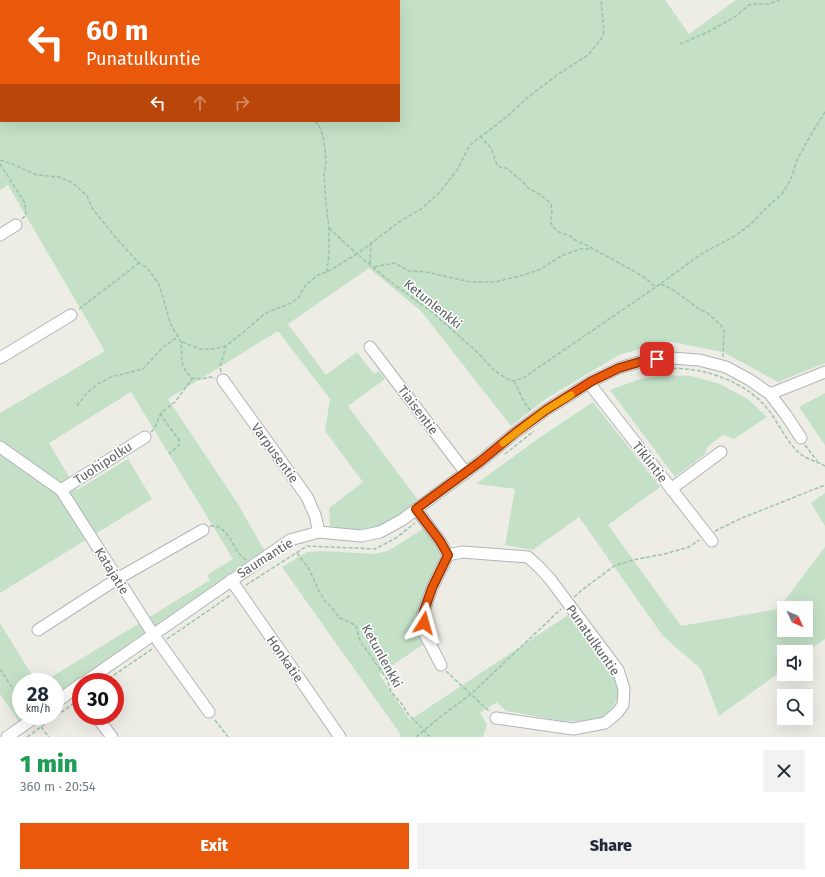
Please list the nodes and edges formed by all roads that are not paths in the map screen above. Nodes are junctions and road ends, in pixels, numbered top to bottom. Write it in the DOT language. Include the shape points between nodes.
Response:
graph roads {
  1 [pos="16,225"];
  2 [pos="0,235"];
  3 [pos="71,315"];
  4 [pos="370,347"];
  5 [pos="0,358"];
  6 [pos="825,372"];
  7 [pos="223,380"];
  8 [pos="589,383"];
  9 [pos="770,394"];
  10 [pos="145,437"];
  11 [pos="801,438"];
  12 [pos="0,447"];
  13 [pos="722,452"];
  14 [pos="466,472"];
  15 [pos="671,489"];
  16 [pos="62,490"];
  17 [pos="419,513"];
  18 [pos="203,530"];
  19 [pos="319,532"];
  20 [pos="710,538"];
  21 [pos="448,555"];
  22 [pos="117,578"];
  23 [pos="232,580"];
  24 [pos="38,630"];
  25 [pos="153,634"];
  26 [pos="440,665"];
  27 [pos="103,673"];
  28 [pos="209,712"];
  29 [pos="496,718"];
  30 [pos="28,725"];
  31 [pos="103,725"];
  32 [pos="7,737"];
  33 [pos="112,737"];
  34 [pos="340,737"];
  1 -- 2 [label="street"];
  3 -- 5 [label="street"];
  4 -- 14 [label="street, Tiaisentie"];
  6 -- 9 [label="street"];
  7 -- 19 [label="street, Varpusentie" via="307,497"];
  8 -- 9 [label="street, Saumantie" via="619,368 643,361 671,358 699,360 723,366"];
  8 -- 14 [label="street, Saumantie" via="546,410"];
  8 -- 15 [label="street, Tiklintie"];
  9 -- 11 [label="street, Saumantie"];
  10 -- 16 [label="street, Tuohipolku"];
  12 -- 16 [label="street, Katajatie"];
  13 -- 15 [label="street"];
  14 -- 17 [label="street, Saumantie"];
  15 -- 20 [label="street, Tiklintie"];
  16 -- 22 [label="street, Katajatie"];
  17 -- 19 [label="street, Saumantie" via="380,532 361,536"];
  17 -- 21 [label="street"];
  18 -- 22 [label="street"];
  19 -- 23 [label="street, Saumantie" via="290,540"];
  21 -- 26 [label="street" via="423,614 424,632"];
  21 -- 29 [label="street, Punatulkuntie" via="462,552 528,557 550,579 618,670 624,689 623,705 604,723 573,729"];
  22 -- 24 [label="street"];
  22 -- 25 [label="street, Katajatie"];
  23 -- 25 [label="street, Saumantie"];
  23 -- 34 [label="street, Honkatie"];
  25 -- 27 [label="street, Saumantie"];
  25 -- 28 [label="street, Katajatie"];
  30 -- 32 [label="street"];
  31 -- 33 [label="street"];
}
